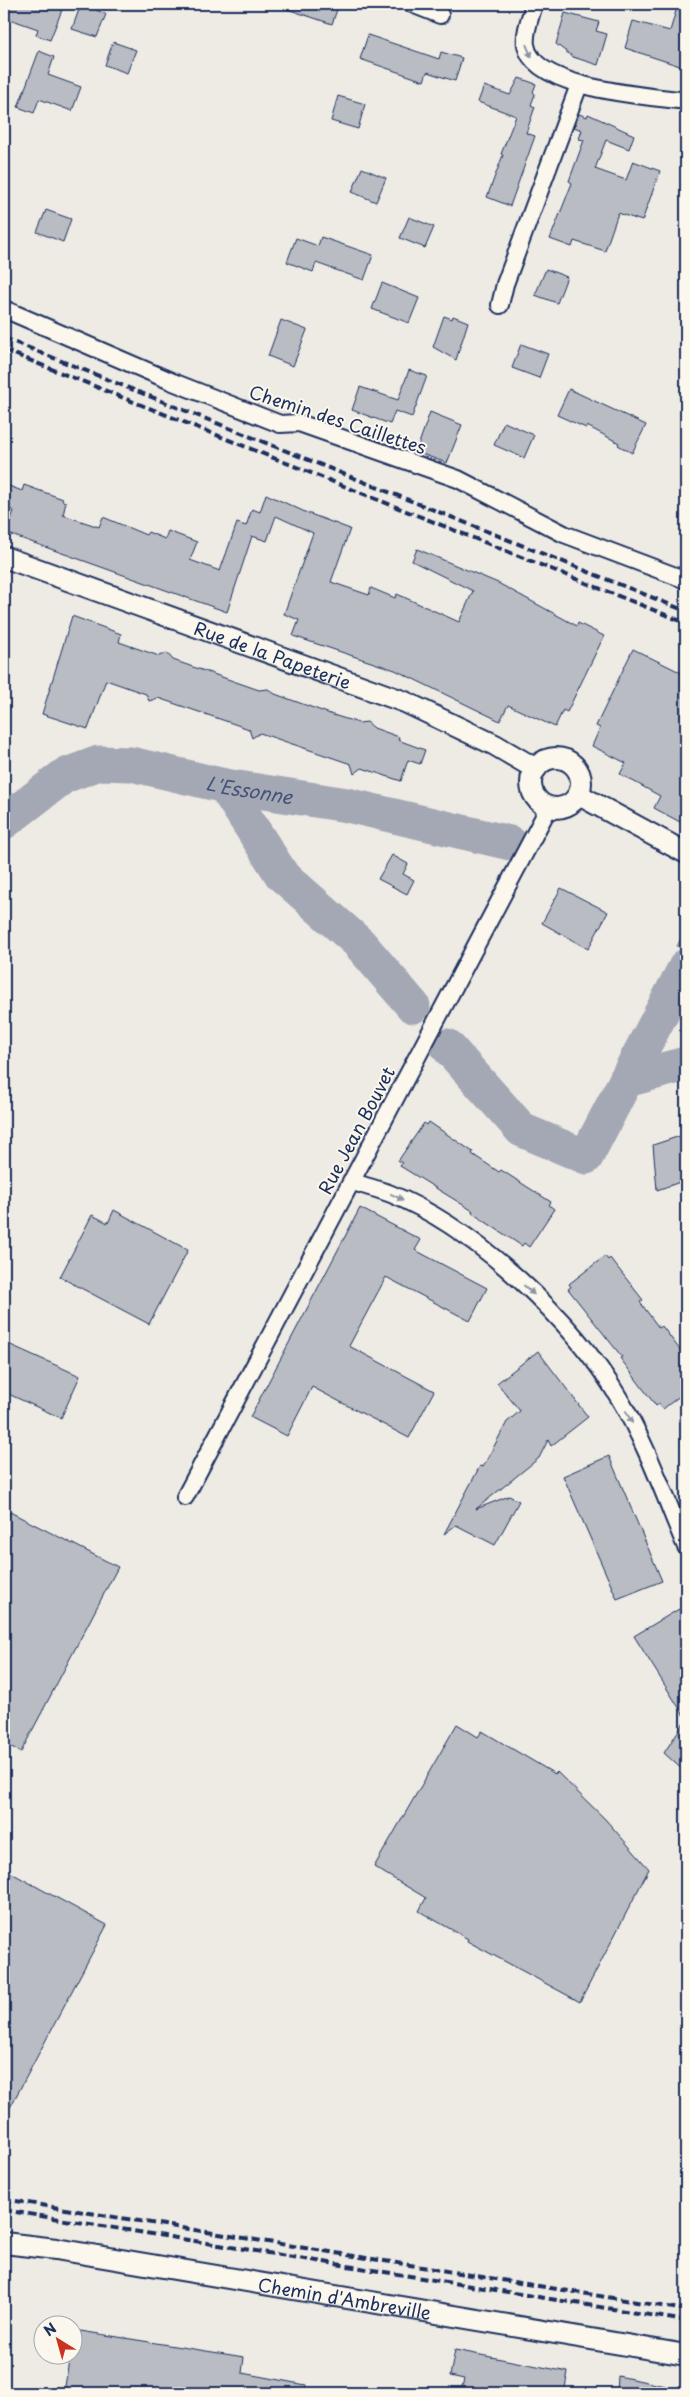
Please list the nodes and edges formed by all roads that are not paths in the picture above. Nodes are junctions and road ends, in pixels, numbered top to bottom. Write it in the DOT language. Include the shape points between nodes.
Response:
graph roads {
  1 [pos="412,4"];
  2 [pos="534,4"];
  3 [pos="440,15"];
  4 [pos="579,85"];
  5 [pos="686,100"];
  6 [pos="500,305"];
  7 [pos="4,309"];
  8 [pos="4,557"];
  9 [pos="686,580"];
  10 [pos="536,769"];
  11 [pos="579,795"];
  12 [pos="550,807"];
  13 [pos="686,853"];
  14 [pos="351,1181"];
  15 [pos="185,1497"];
  16 [pos="686,1546"];
  17 [pos="4,2243"];
  18 [pos="686,2354"];
  1 -- 3 [label="street"];
  2 -- 4 [label="street, one-way" via="526,34 529,54 545,69"];
  4 -- 5 [label="street"];
  4 -- 6 [label="street"];
  7 -- 9 [label="street, Chemin des Caillettes" via="280,424 299,423 458,479 564,534"];
  8 -- 10 [label="street, Rue de la Papeterie" via="405,702 495,745"];
  10 -- 11 [label="street" via="549,759 566,760 578,770 581,778"];
  10 -- 12 [label="street" via="532,782 534,794"];
  11 -- 12 [label="street" via="566,806"];
  11 -- 13 [label="street"];
  12 -- 14 [label="street, Rue Jean Bouvet"];
  14 -- 15 [label="street, Rue Jean Bouvet"];
  14 -- 16 [label="street, one-way" via="391,1194 450,1226 488,1254 555,1314 586,1349 619,1397"];
  17 -- 18 [label="street, Chemin d'Ambreville"];
}
